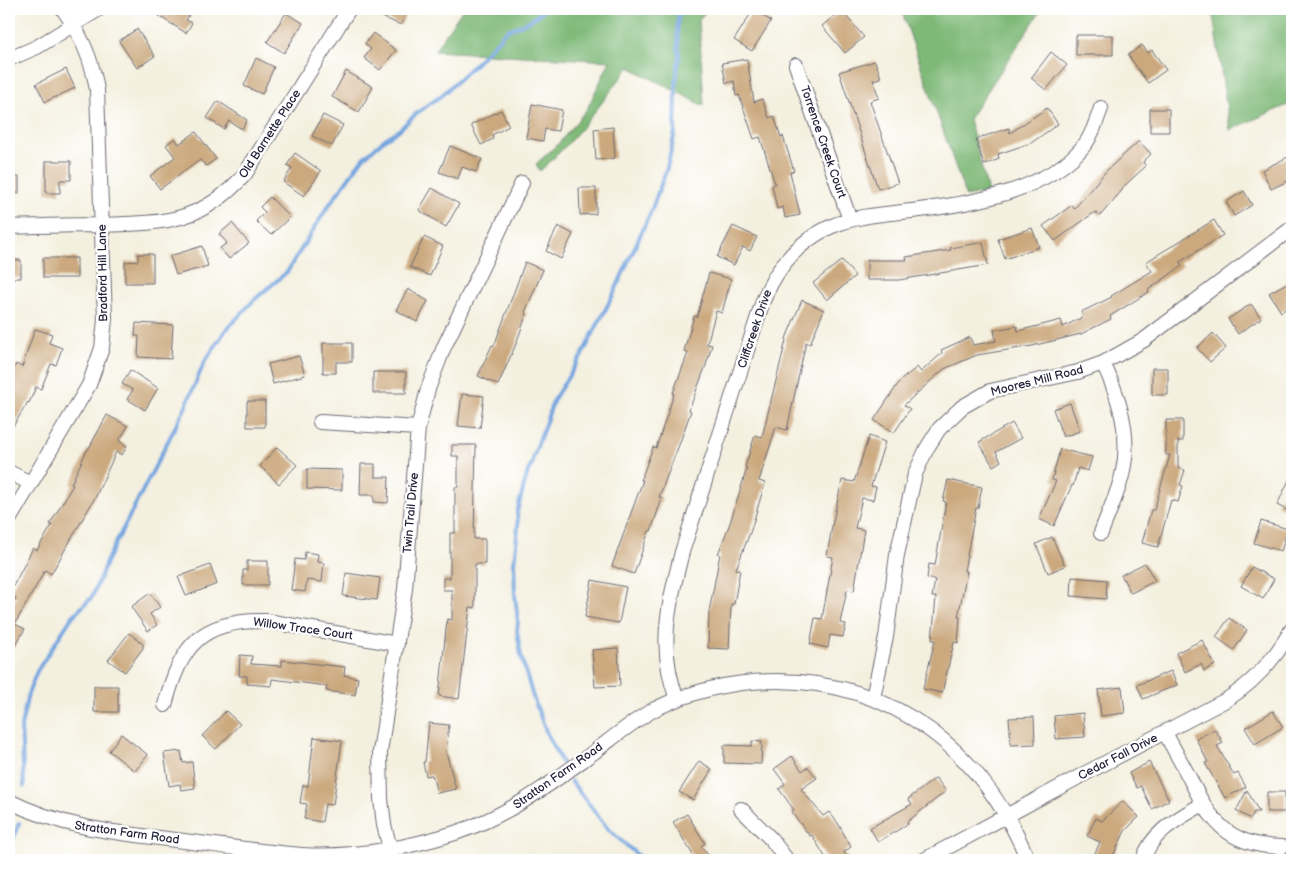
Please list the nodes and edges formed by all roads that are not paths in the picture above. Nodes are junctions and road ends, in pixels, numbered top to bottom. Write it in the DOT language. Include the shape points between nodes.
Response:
graph roads {
  1 [pos="63,9"];
  2 [pos="99,9"];
  3 [pos="349,9"];
  4 [pos="74,24"];
  5 [pos="9,59"];
  6 [pos="796,65"];
  7 [pos="1101,108"];
  8 [pos="522,183"];
  9 [pos="850,220"];
  10 [pos="102,224"];
  11 [pos="9,227"];
  12 [pos="1292,228"];
  13 [pos="1103,363"];
  14 [pos="320,422"];
  15 [pos="418,428"];
  16 [pos="9,472"];
  17 [pos="30,484"];
  18 [pos="9,520"];
  19 [pos="1101,533"];
  20 [pos="1292,629"];
  21 [pos="397,644"];
  22 [pos="873,698"];
  23 [pos="677,699"];
  24 [pos="165,705"];
  25 [pos="1165,732"];
  26 [pos="9,801"];
  27 [pos="1203,804"];
  28 [pos="741,809"];
  29 [pos="1006,816"];
  30 [pos="1282,847"];
  31 [pos="391,854"];
  32 [pos="787,860"];
  33 [pos="924,860"];
  34 [pos="1028,860"];
  35 [pos="1143,860"];
  1 -- 4 [label="street, Bradford Hill Lane"];
  2 -- 4 [label="street"];
  3 -- 10 [label="street, Old Barnette Place" via="236,184 214,202 178,219"];
  4 -- 5 [label="street" via="37,47"];
  4 -- 10 [label="street, Bradford Hill Lane" via="91,60 96,81"];
  6 -- 9 [label="street, Torrence Creek Court"];
  7 -- 9 [label="street, Cliffcreek Drive" via="1087,142 1065,165 1044,177 962,204"];
  8 -- 15 [label="street, Twin Trail Drive" via="444,347"];
  9 -- 23 [label="street, Cliffcreek Drive" via="830,227 802,245 782,265 763,301 672,591 665,640 670,682"];
  10 -- 11 [label="street, Old Barnette Place"];
  10 -- 17 [label="street, Bradford Hill Lane" via="105,319 100,358 89,385"];
  12 -- 13 [label="street, Moores Mill Road" via="1144,340"];
  13 -- 19 [label="street" via="1122,418 1126,441 1121,478"];
  13 -- 22 [label="street, Moores Mill Road" via="1078,372 990,392 953,414 935,435 916,474 897,555 886,637"];
  14 -- 15 [label="street"];
  15 -- 21 [label="street, Twin Trail Drive" via="405,589"];
  16 -- 17 [label="street"];
  17 -- 18 [label="street, Bradford Hill Lane"];
  20 -- 25 [label="street, Cedar Fall Drive" via="1271,662 1242,690"];
  21 -- 24 [label="street, Willow Trace Court" via="267,622 229,623 206,632 188,649 181,659"];
  21 -- 31 [label="street, Twin Trail Drive" via="380,752 381,799"];
  22 -- 23 [label="street, Stratton Farm Road" via="822,684 760,681 725,685"];
  22 -- 29 [label="street, Stratton Farm Road" via="916,720 944,740 989,788"];
  23 -- 31 [label="street, Stratton Farm Road" via="630,724 544,789 512,808 459,831"];
  25 -- 27 [label="street"];
  25 -- 29 [label="street, Cedar Fall Drive"];
  26 -- 31 [label="street, Stratton Farm Road" via="66,823 169,839 303,855"];
  27 -- 30 [label="street" via="1211,817 1230,834 1261,845"];
  27 -- 35 [label="street" via="1160,833"];
  28 -- 32 [label="street"];
  29 -- 33 [label="street, Cedar Fall Drive"];
  29 -- 34 [label="street, Stratton Farm Road"];
}
